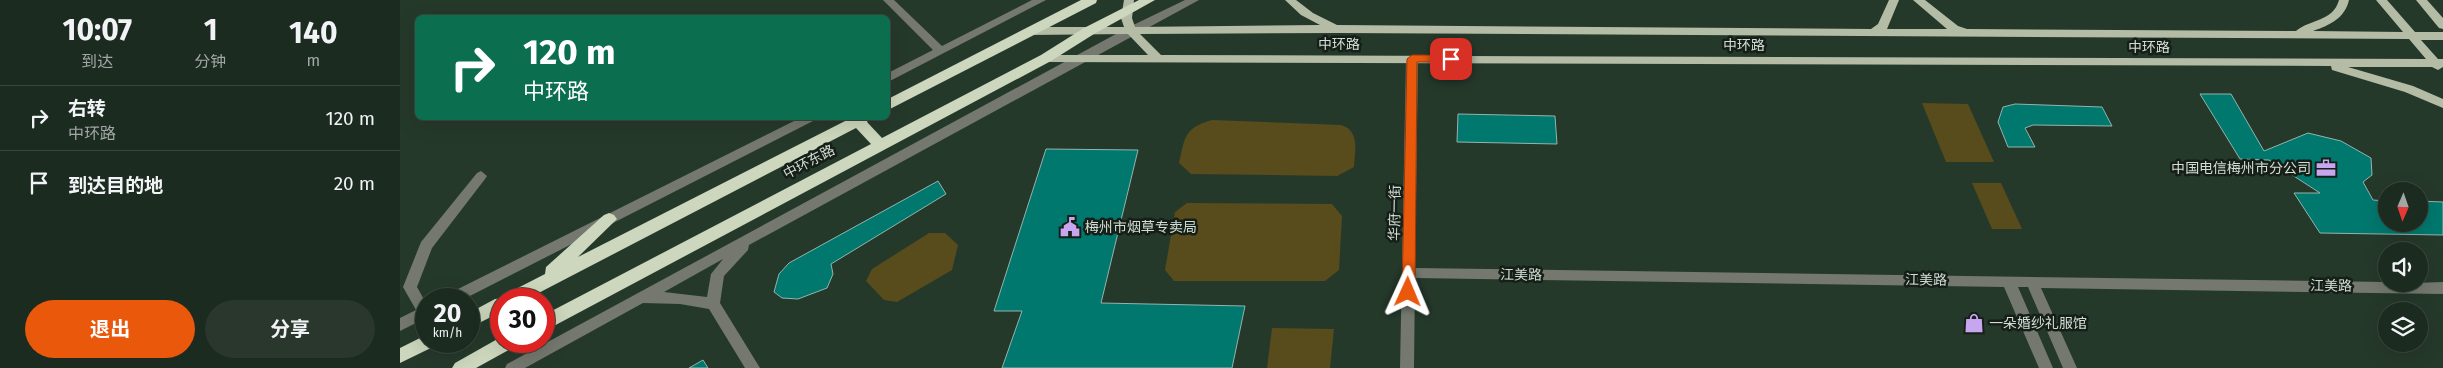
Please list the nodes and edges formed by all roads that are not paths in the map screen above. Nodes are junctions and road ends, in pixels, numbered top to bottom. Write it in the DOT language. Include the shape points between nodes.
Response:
graph roads {
  1 [pos="888,0"];
  2 [pos="1041,0"];
  3 [pos="1091,0"];
  4 [pos="1150,0"];
  5 [pos="1194,0"];
  6 [pos="1290,0"];
  7 [pos="1894,0"];
  8 [pos="1918,0"];
  9 [pos="2344,0"];
  10 [pos="2381,0"];
  11 [pos="2421,0"];
  12 [pos="1127,6"];
  13 [pos="2443,25"];
  14 [pos="1340,29"];
  15 [pos="1030,31"];
  16 [pos="1089,31"];
  17 [pos="1131,31"];
  18 [pos="1874,32"];
  19 [pos="1970,33"];
  20 [pos="2294,34"];
  21 [pos="2412,36"];
  22 [pos="2443,36"];
  23 [pos="941,50"];
  24 [pos="1046,58"];
  25 [pos="1082,58"];
  26 [pos="1158,58"];
  27 [pos="1412,59"];
  28 [pos="2322,63"];
  29 [pos="2441,66"];
  30 [pos="890,77"];
  31 [pos="890,103"];
  32 [pos="2443,104"];
  33 [pos="805,120"];
  34 [pos="858,120"];
  35 [pos="861,120"];
  36 [pos="880,145"];
  37 [pos="481,176"];
  38 [pos="609,218"];
  39 [pos="754,236"];
  40 [pos="1409,273"];
  41 [pos="2009,282"];
  42 [pos="2032,282"];
  43 [pos="539,284"];
  44 [pos="472,288"];
  45 [pos="532,288"];
  46 [pos="2443,288"];
  47 [pos="415,295"];
  48 [pos="635,301"];
  49 [pos="713,304"];
  50 [pos="415,317"];
  51 [pos="555,317"];
  52 [pos="400,325"];
  53 [pos="415,348"];
  54 [pos="490,352"];
  55 [pos="400,356"];
  56 [pos="461,368"];
  57 [pos="512,368"];
  58 [pos="753,368"];
  59 [pos="1407,368"];
  60 [pos="2046,368"];
  61 [pos="2070,368"];
  1 -- 23 [label="street"];
  2 -- 23 [label="street"];
  3 -- 15 [label="highway"];
  4 -- 12 [label="highway, 中环东路"];
  5 -- 17 [label="street"];
  6 -- 14 [label="main road" via="1315,20"];
  7 -- 18 [label="main road" via="1883,26"];
  8 -- 19 [label="main road" via="1954,29"];
  9 -- 20 [label="main road" via="2344,7 2336,16"];
  10 -- 21 [label="main road"];
  11 -- 13 [label="main road"];
  12 -- 16 [label="highway, 中环东路"];
  12 -- 17 [label="main road"];
  14 -- 17 [label="main road, 中环路"];
  14 -- 18 [label="main road, 中环路"];
  15 -- 16 [label="main road, 中环路"];
  15 -- 31 [label="highway"];
  16 -- 17 [label="main road, 中环路"];
  16 -- 24 [label="highway, 中环东路"];
  17 -- 25 [label="street"];
  17 -- 26 [label="main road"];
  18 -- 19 [label="main road, 中环路"];
  19 -- 20 [label="main road, 中环路"];
  20 -- 21 [label="main road, 中环路"];
  21 -- 22 [label="main road"];
  21 -- 29 [label="main road"];
  23 -- 30 [label="street"];
  24 -- 25 [label="main road, 中环路"];
  24 -- 36 [label="highway, 中环东路"];
  25 -- 26 [label="main road, 中环路"];
  25 -- 39 [label="street"];
  26 -- 27 [label="main road, 中环路"];
  27 -- 28 [label="main road, 中环路"];
  27 -- 40 [label="street, 华府一街"];
  28 -- 29 [label="main road, 中环路"];
  28 -- 32 [label="main road" via="2409,89"];
  33 -- 38 [label="street"];
  34 -- 43 [label="highway, 中环东路"];
  35 -- 36 [label="highway"];
  36 -- 51 [label="highway, 中环东路"];
  37 -- 47 [label="street" via="426,246 410,286"];
  38 -- 43 [label="highway"];
  38 -- 44 [label="street"];
  39 -- 48 [label="street"];
  39 -- 49 [label="street" via="718,274"];
  40 -- 41 [label="street, 江美路"];
  40 -- 59 [label="street, 华府一街"];
  41 -- 42 [label="street, 江美路"];
  41 -- 60 [label="street"];
  42 -- 46 [label="street, 江美路"];
  42 -- 61 [label="street"];
  43 -- 45 [label="highway, 中环东路"];
  48 -- 49 [label="street" via="664,296"];
  48 -- 57 [label="street"];
  49 -- 58 [label="street"];
  50 -- 52 [label="street"];
  53 -- 55 [label="highway"];
  54 -- 56 [label="highway"];
}
